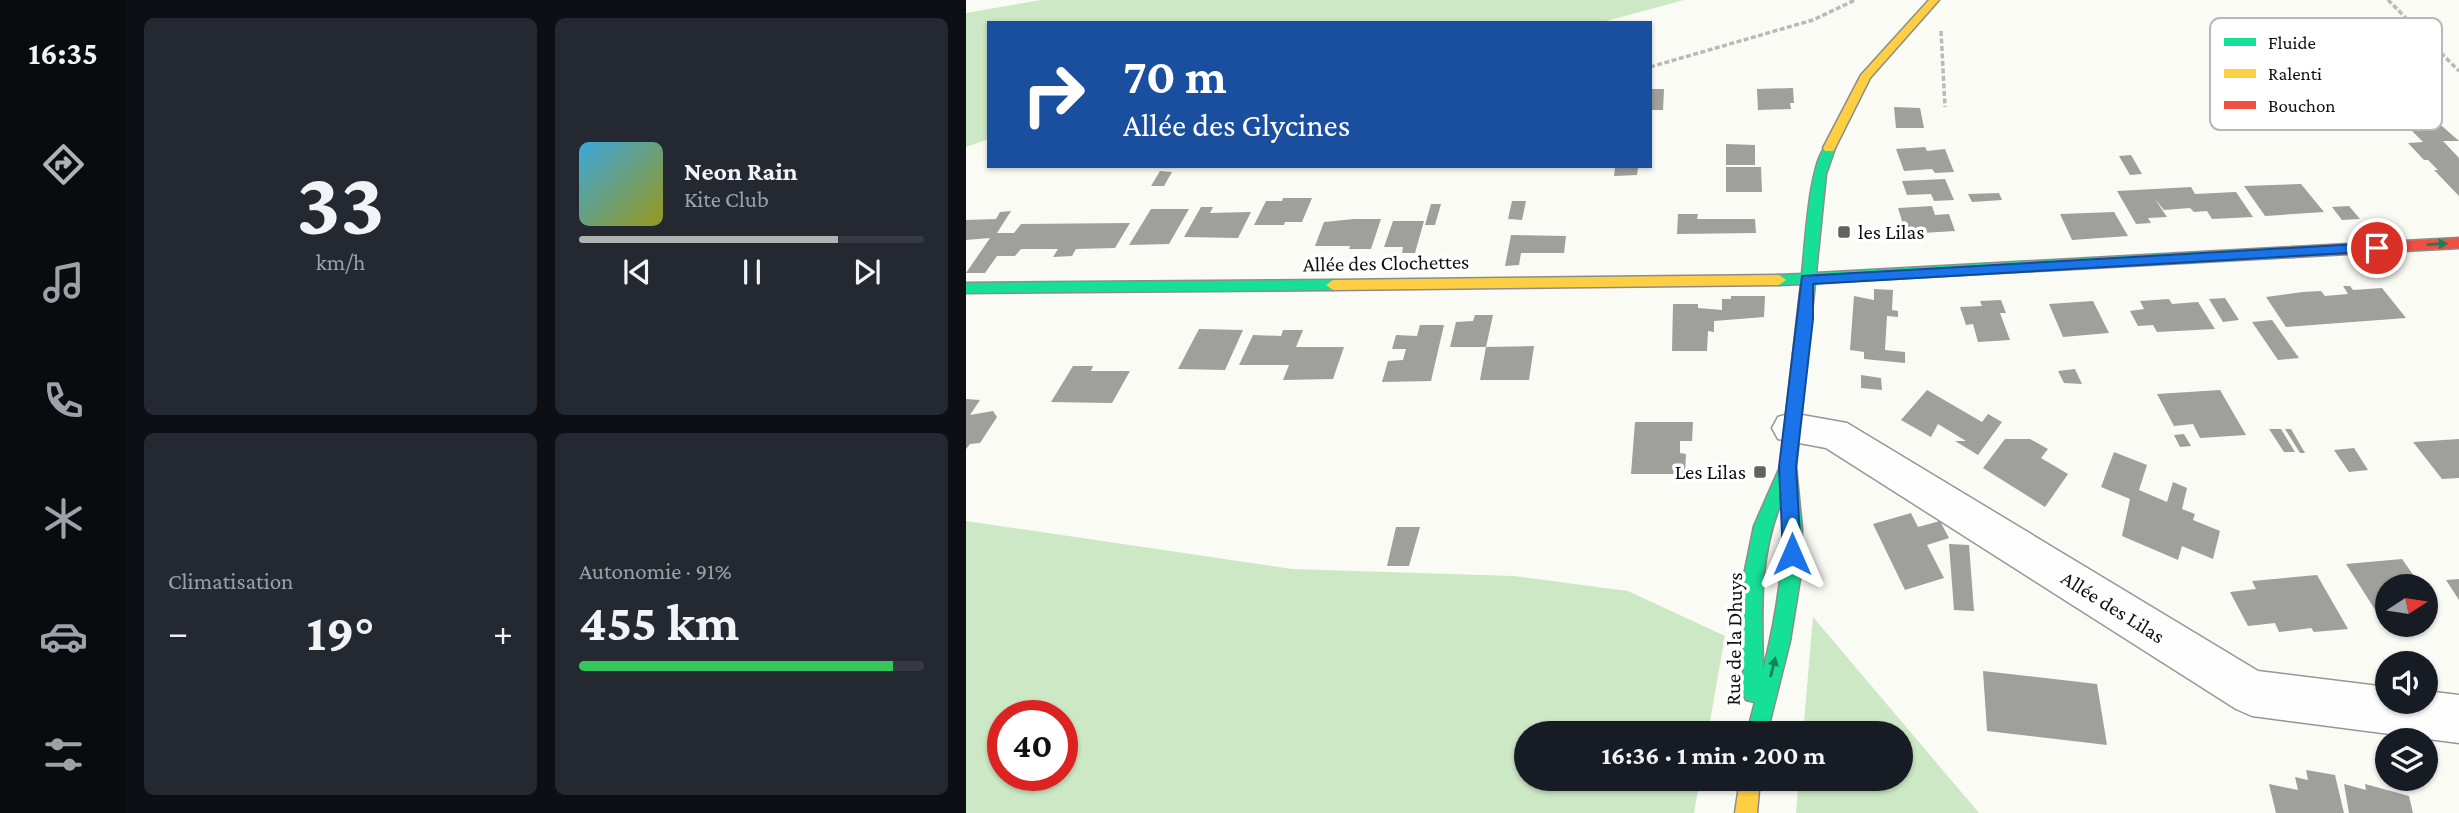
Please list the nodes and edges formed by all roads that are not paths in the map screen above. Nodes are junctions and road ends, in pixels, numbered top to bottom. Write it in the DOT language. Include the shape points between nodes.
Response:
graph roads {
  1 [pos="1940,8"];
  2 [pos="2459,243"];
  3 [pos="1807,280"];
  4 [pos="966,288"];
  5 [pos="1789,448"];
  6 [pos="2459,719"];
  7 [pos="1756,721"];
  8 [pos="1759,721"];
  9 [pos="1749,791"];
  10 [pos="1746,813"];
  1 -- 3 [label="street, Rue de la Dhuys" via="1865,77 1832,139 1820,174"];
  3 -- 2 [label="street, Allée des Clochettes, one-way"];
  3 -- 4 [label="street, Allée des Clochettes"];
  3 -- 5 [label="street, Rue de la Dhuys"];
  5 -- 6 [label="street, Allée des Lilas" via="1834,434 2252,693"];
  5 -- 7 [label="street, Rue de la Dhuys" via="1763,526 1753,575"];
  8 -- 5 [label="street, Rue de la Dhuys, one-way" via="1791,579"];
  9 -- 10 [label="street"];
}
